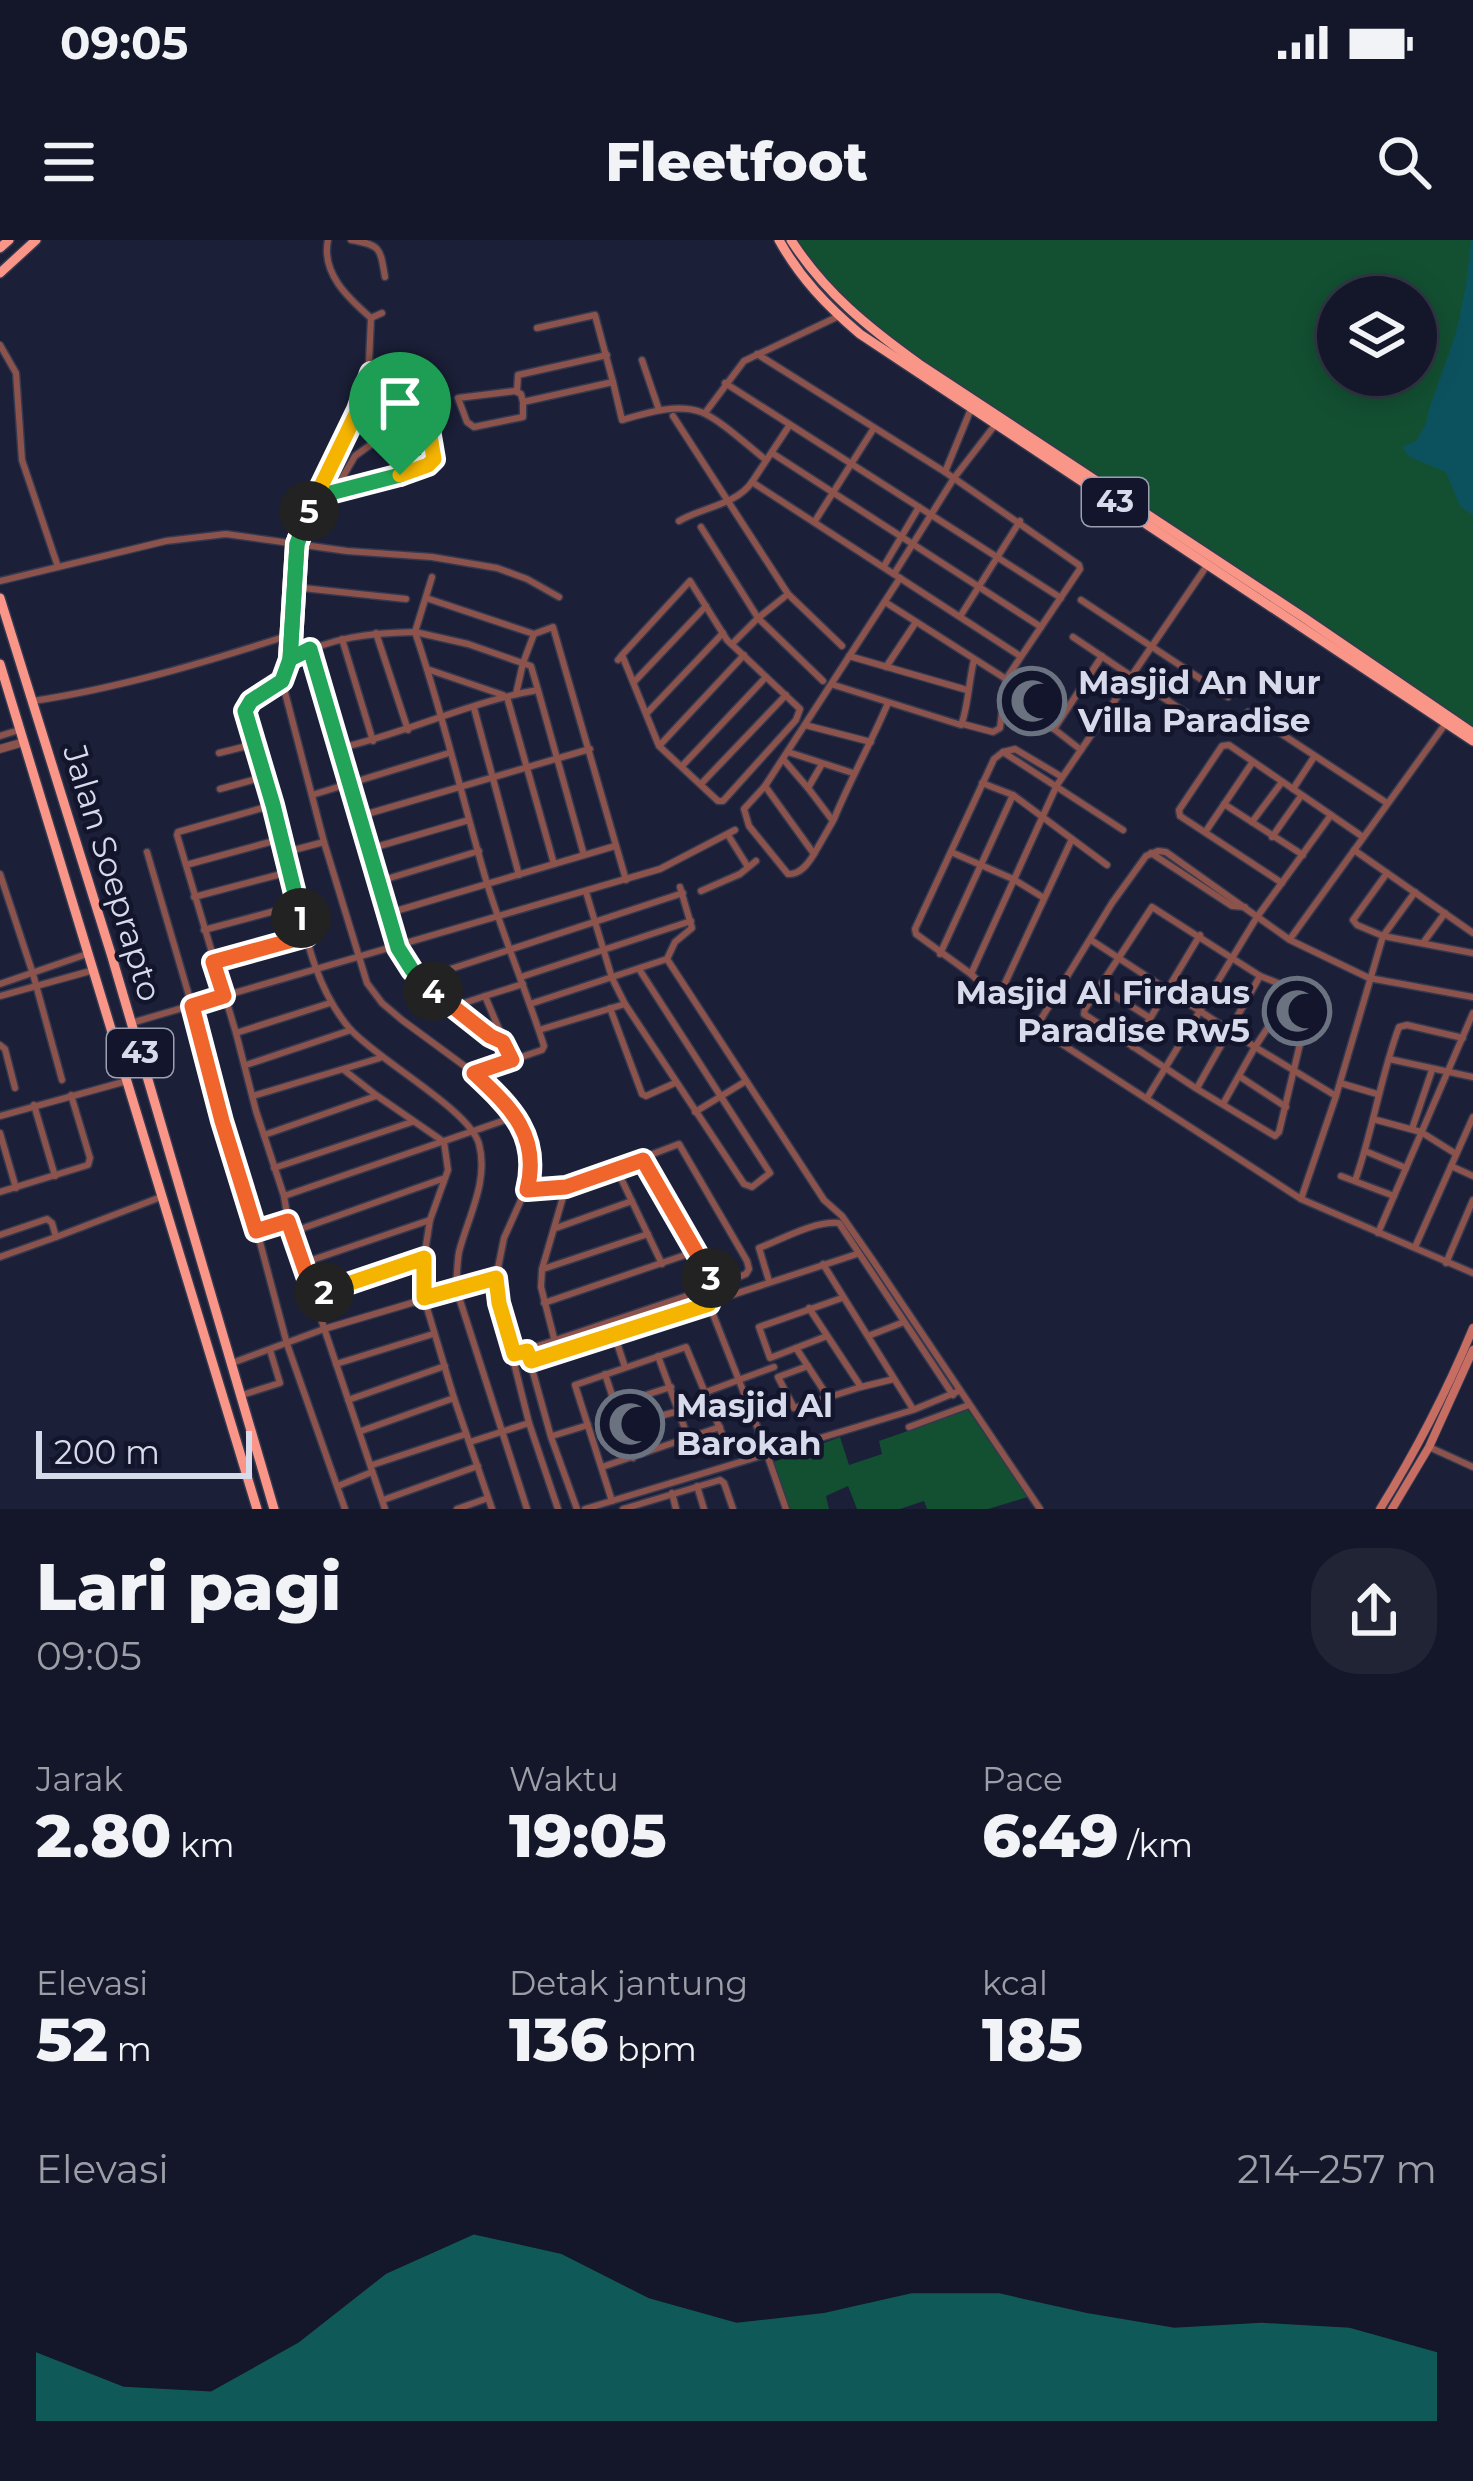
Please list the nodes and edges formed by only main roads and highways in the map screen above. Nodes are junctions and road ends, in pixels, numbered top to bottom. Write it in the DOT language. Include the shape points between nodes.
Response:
graph roads {
  1 [pos="9,240"];
  2 [pos="35,240"];
  3 [pos="779,240"];
  4 [pos="791,240"];
  5 [pos="0,248"];
  6 [pos="0,273"];
  7 [pos="0,598"];
  8 [pos="2,677"];
  9 [pos="1473,737"];
  10 [pos="1473,1328"];
  11 [pos="1473,1351"];
  12 [pos="257,1509"];
  13 [pos="274,1509"];
  14 [pos="1384,1509"];
  1 -- 5 [label="highway"];
  2 -- 6 [label="highway"];
  3 -- 9 [label="highway, 43" via="800,276 860,334"];
  4 -- 9 [label="highway, 43" via="826,288 880,336"];
  7 -- 13 [label="highway, Jalan Soeprapto / 43"];
  8 -- 12 [label="highway, Jalan Soeprapto / 43"];
  10 -- 14 [label="main road"];
  11 -- 14 [label="main road" via="1429,1447"];
}
